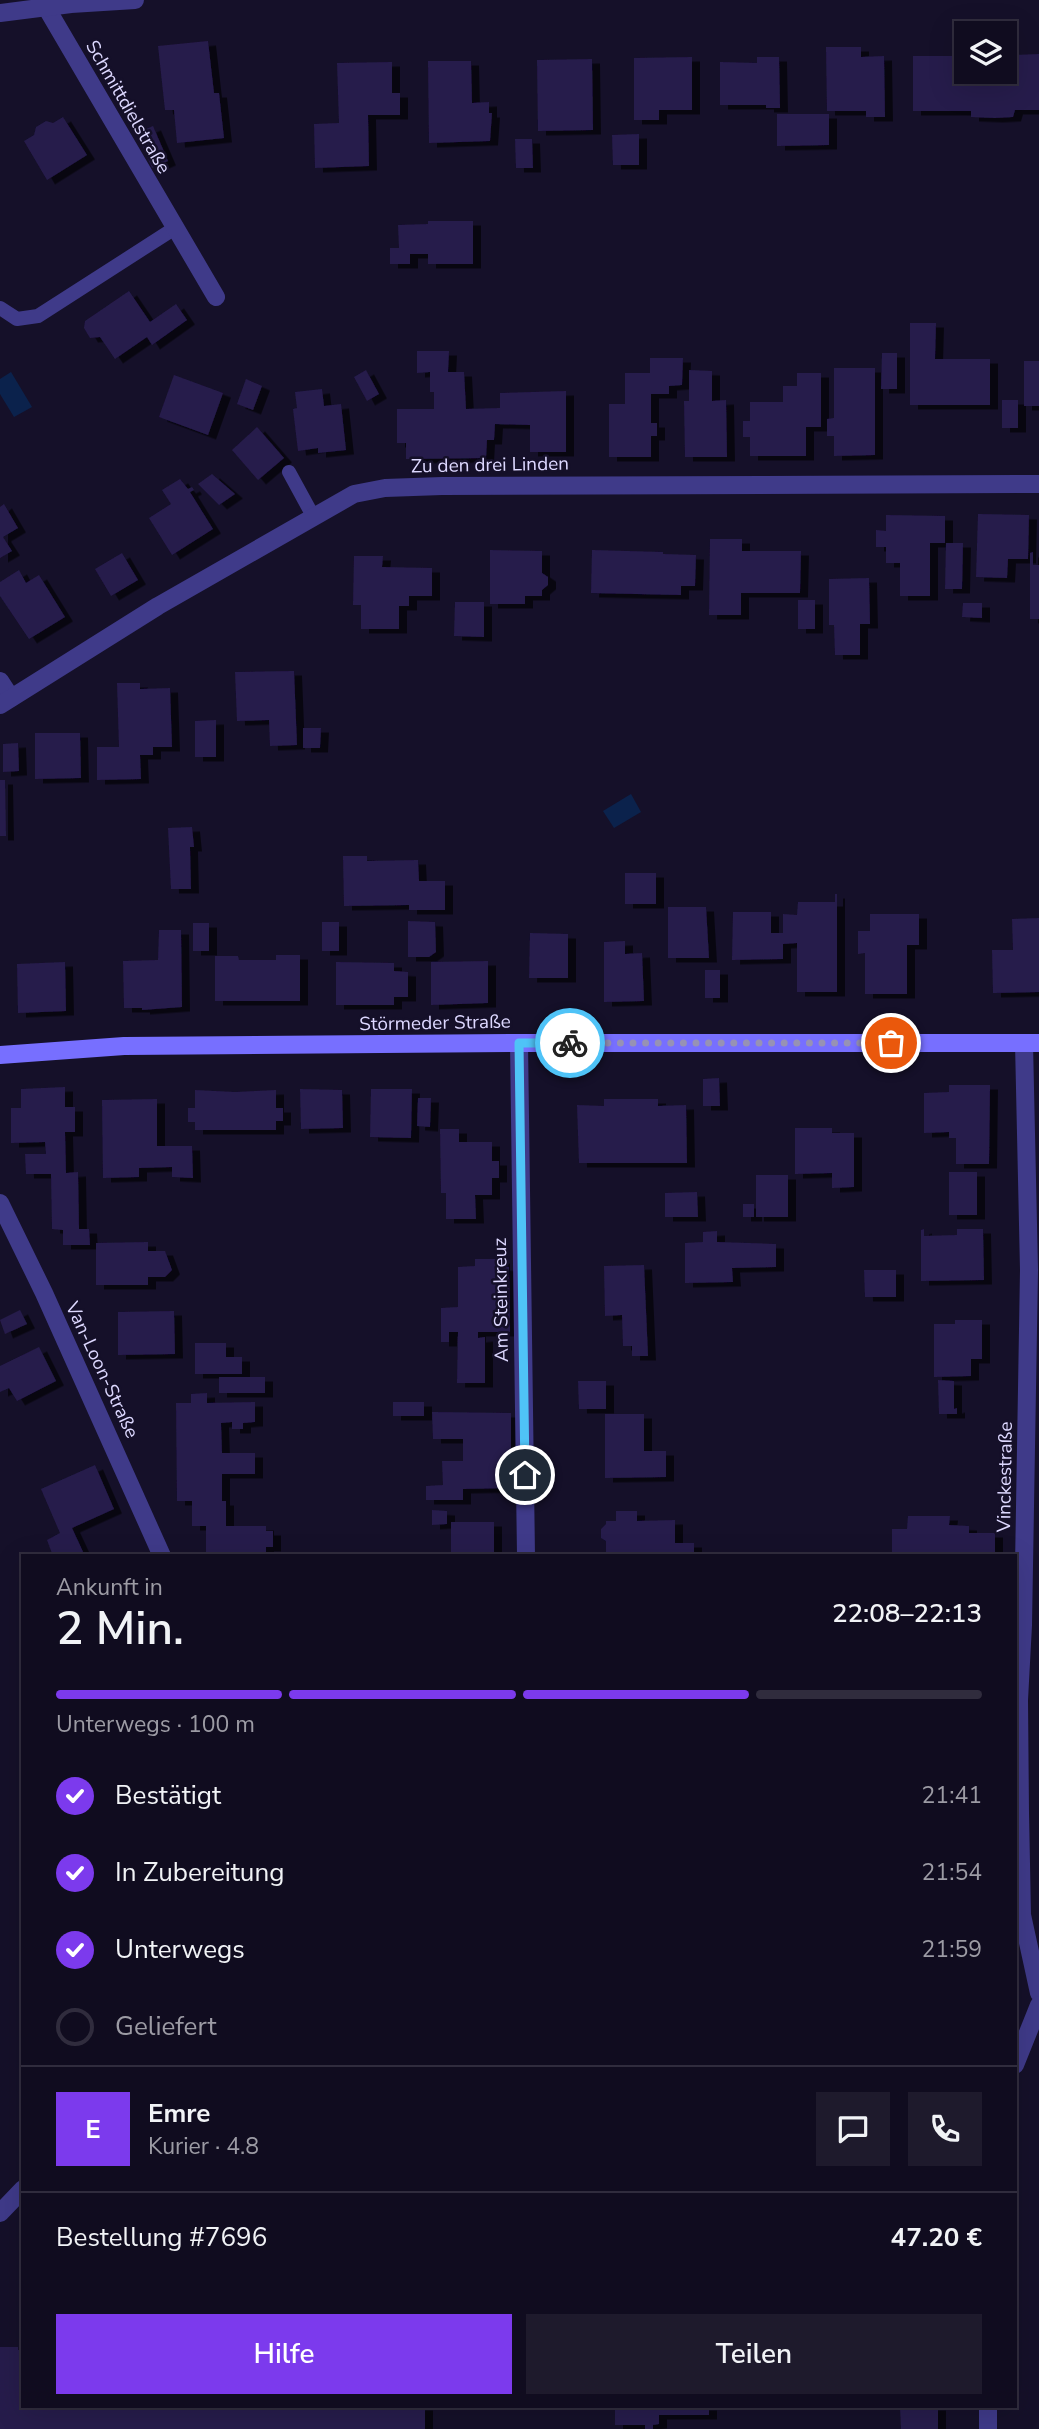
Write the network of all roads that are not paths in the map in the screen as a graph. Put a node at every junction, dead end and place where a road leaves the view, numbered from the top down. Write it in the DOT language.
graph roads {
  1 [pos="135,0"];
  2 [pos="71,2"];
  3 [pos="46,7"];
  4 [pos="0,13"];
  5 [pos="175,228"];
  6 [pos="216,297"];
  7 [pos="0,308"];
  8 [pos="289,472"];
  9 [pos="1039,484"];
  10 [pos="313,516"];
  11 [pos="0,681"];
  12 [pos="6,701"];
  13 [pos="519,1043"];
  14 [pos="1032,1043"];
  15 [pos="0,1055"];
  16 [pos="0,1203"];
  17 [pos="1034,1270"];
  18 [pos="161,1554"];
  19 [pos="526,1554"];
  20 [pos="1031,1625"];
  21 [pos="1039,1993"];
  22 [pos="1039,2005"];
  23 [pos="1017,2060"];
  24 [pos="21,2191"];
  25 [pos="0,2213"];
  26 [pos="988,2408"];
  27 [pos="988,2429"];
  1 -- 2 [label="street"];
  2 -- 3 [label="street"];
  3 -- 4 [label="street"];
  3 -- 5 [label="street, Schmittdielstraße"];
  5 -- 6 [label="street, Schmittdielstraße"];
  5 -- 7 [label="lane"];
  8 -- 10 [label="lane"];
  9 -- 10 [label="street, Zu den drei Linden"];
  10 -- 12 [label="street, Zu den drei Linden"];
  11 -- 12 [label="street"];
  13 -- 14 [label="main road, Störmeder Straße"];
  13 -- 15 [label="main road, Störmeder Straße"];
  13 -- 19 [label="street, Am Steinkreuz"];
  14 -- 17 [label="street, Vinckestraße"];
  16 -- 18 [label="street, Van-Loon-Straße"];
  17 -- 20 [label="street, Vinckestraße"];
  20 -- 21 [label="street, Vinckestraße"];
  22 -- 23 [label="street"];
  24 -- 25 [label="street"];
  26 -- 27 [label="street"];
}
